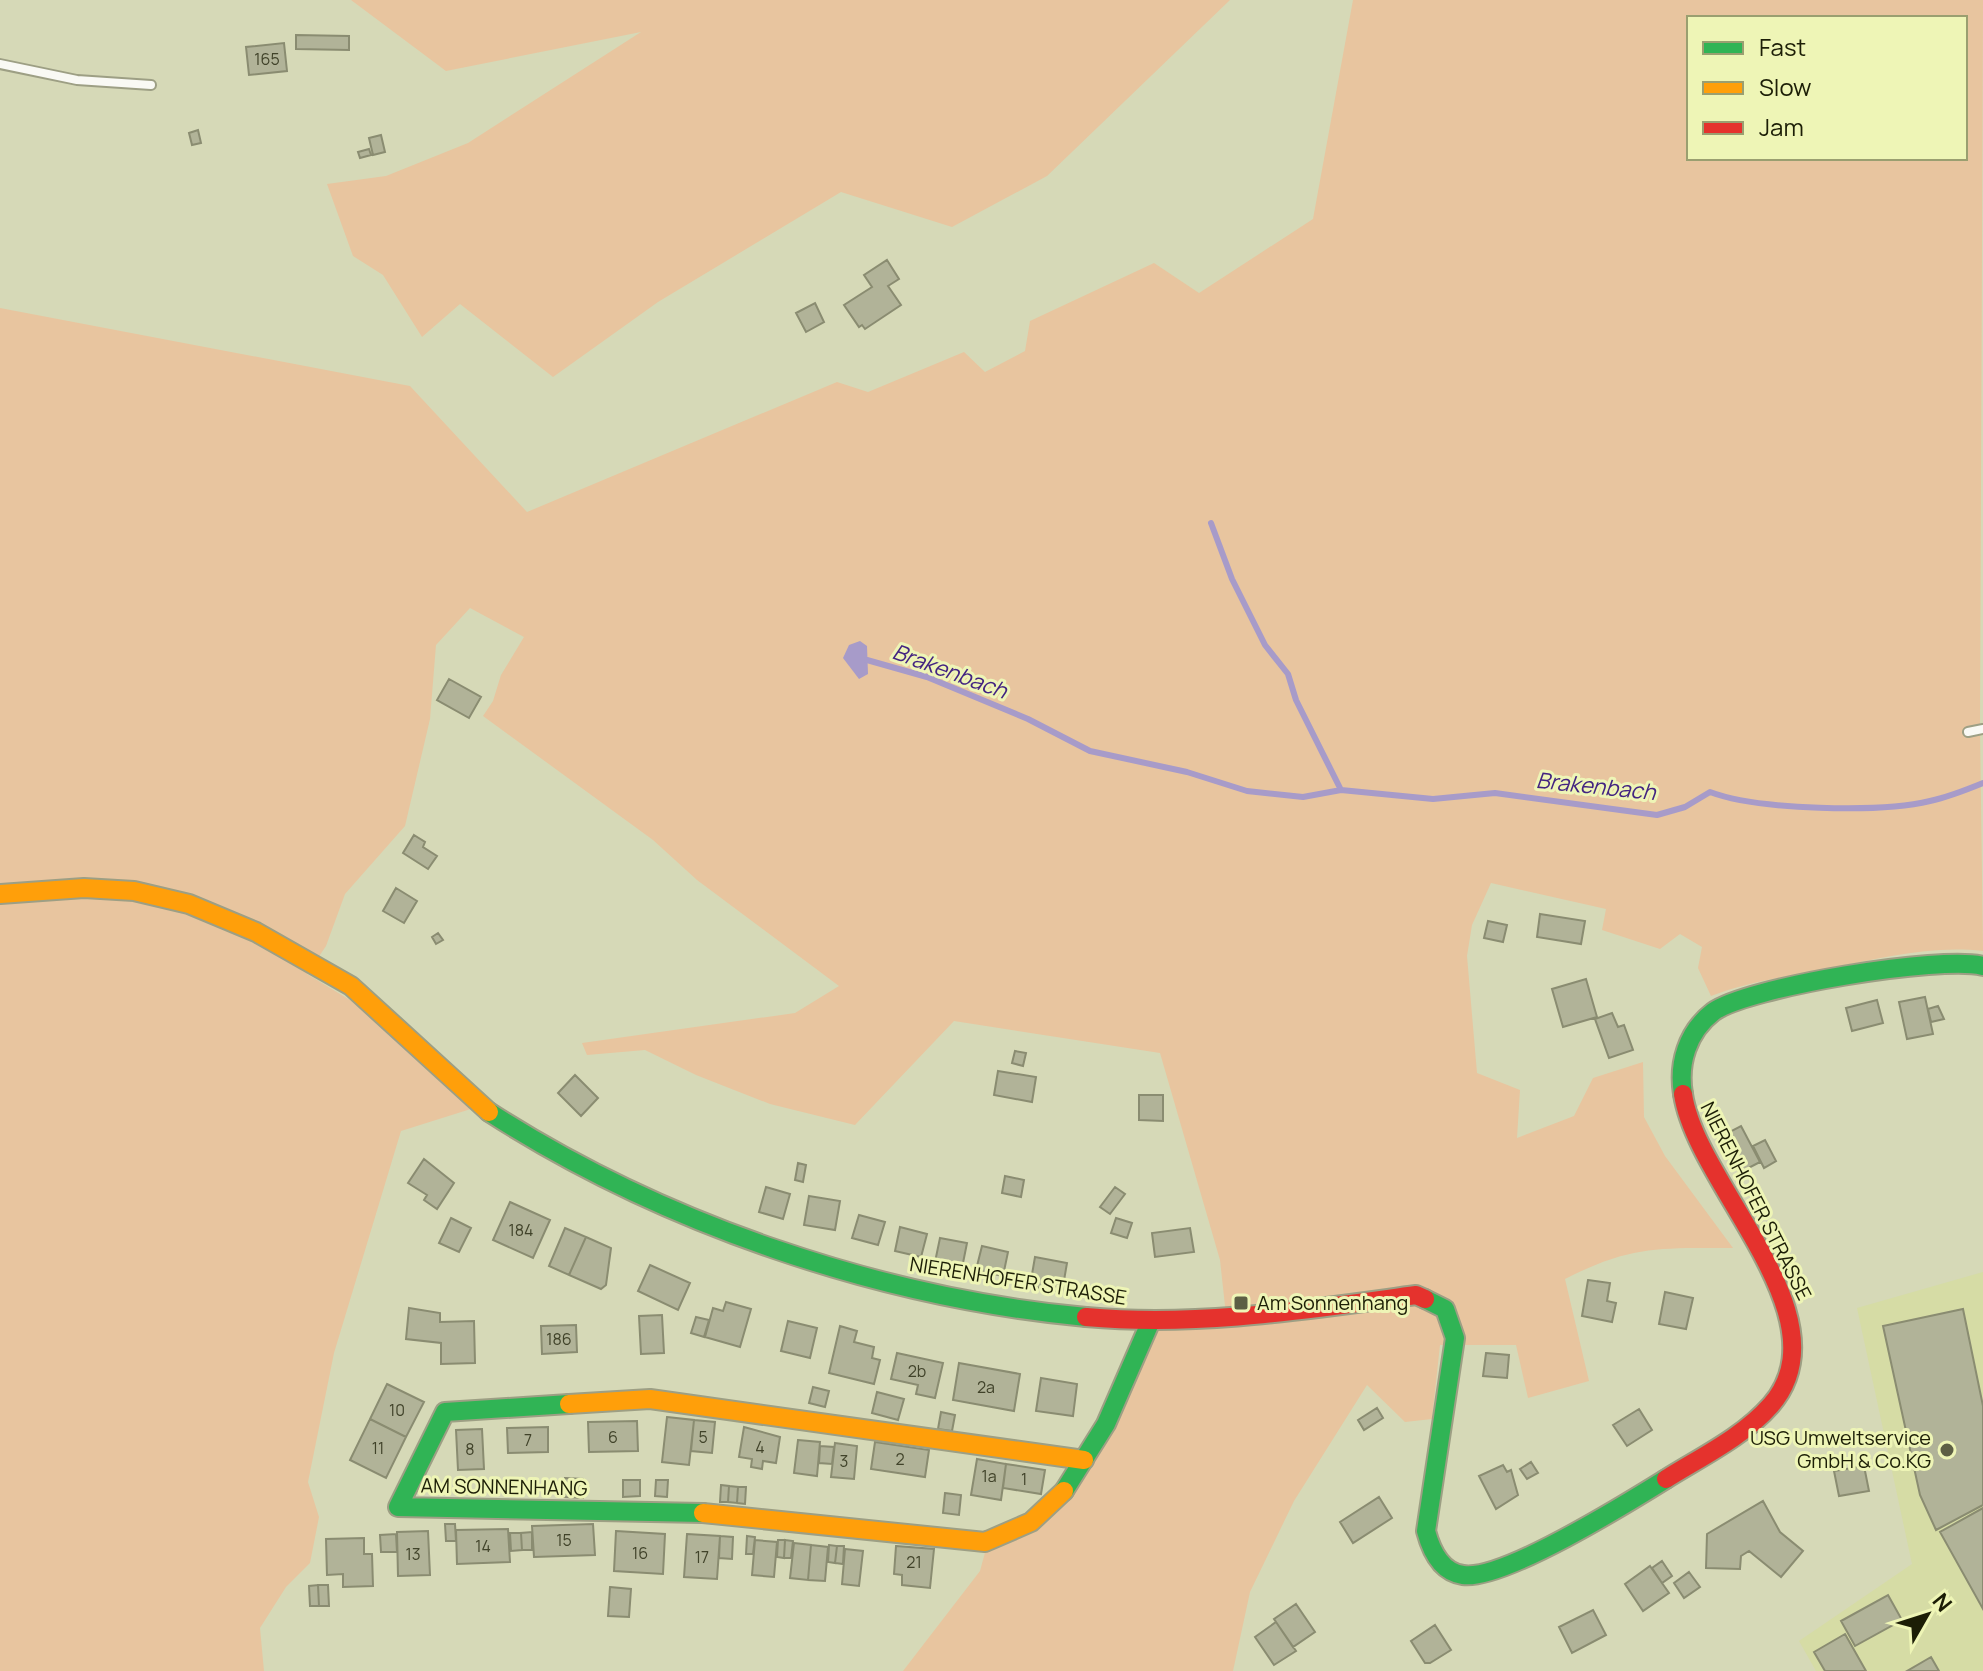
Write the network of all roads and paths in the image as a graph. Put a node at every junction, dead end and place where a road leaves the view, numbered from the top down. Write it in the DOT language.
graph roads {
  1 [pos="0,64"];
  2 [pos="151,85"];
  3 [pos="1983,729"];
  4 [pos="1968,732"];
  5 [pos="0,894"];
  6 [pos="1983,966"];
  7 [pos="1150,1323"];
  8 [pos="1084,1460"];
  1 -- 2 [label="lane"];
  3 -- 4 [label="lane"];
  5 -- 7 [label="street, NIERENHOFER STRASSE"];
  6 -- 7 [label="street, NIERENHOFER STRASSE"];
  7 -- 8 [label="street, AM SONNENHANG"];
  8 -- 8 [label="street, AM SONNENHANG"];
}
